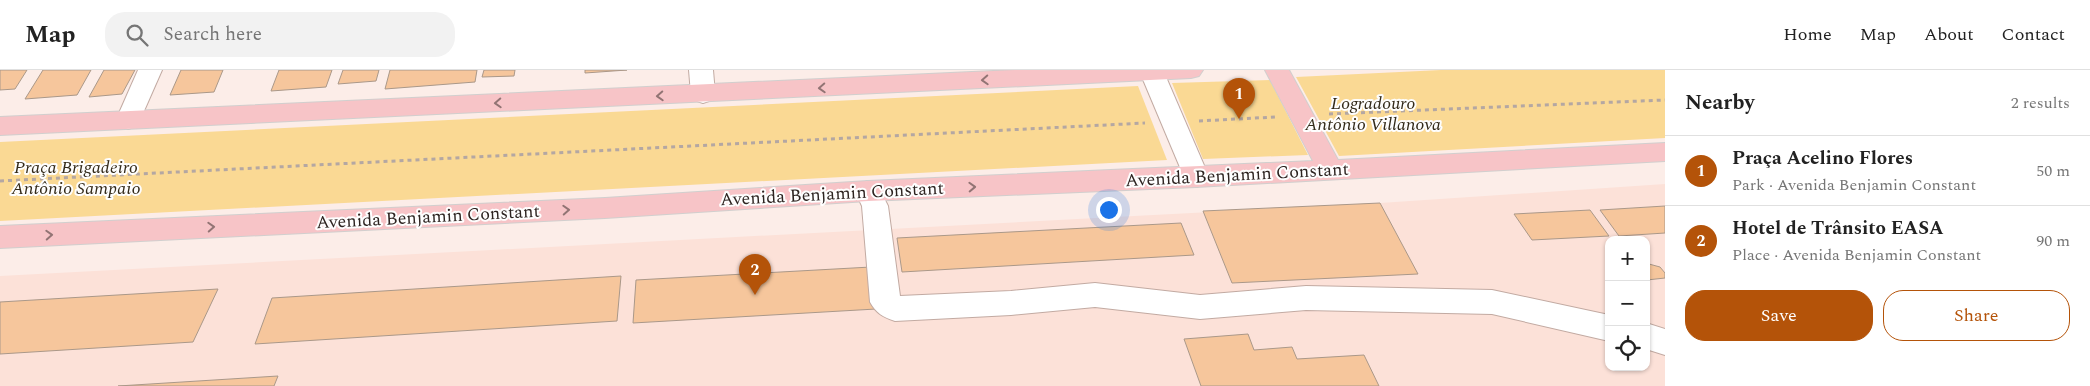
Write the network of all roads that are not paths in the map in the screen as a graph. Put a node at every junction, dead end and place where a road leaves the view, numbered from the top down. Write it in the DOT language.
graph roads {
  1 [pos="150,70"];
  2 [pos="1191,70"];
  3 [pos="1277,70"];
  4 [pos="1151,71"];
  5 [pos="702,82"];
  6 [pos="128,120"];
  7 [pos="0,126"];
  8 [pos="1665,152"];
  9 [pos="1331,170"];
  10 [pos="1196,177"];
  11 [pos="868,191"];
  12 [pos="0,238"];
  13 [pos="1605,327"];
  14 [pos="1650,337"];
  15 [pos="1665,342"];
  1 -- 6 [label="street"];
  2 -- 4 [label="main road"];
  3 -- 9 [label="main road"];
  4 -- 5 [label="main road, one-way"];
  4 -- 10 [label="street"];
  5 -- 6 [label="main road, one-way"];
  6 -- 7 [label="main road"];
  8 -- 9 [label="main road, Avenida Benjamin Constant"];
  9 -- 10 [label="main road, Avenida Benjamin Constant"];
  11 -- 10 [label="main road, Avenida Benjamin Constant, one-way"];
  12 -- 11 [label="main road, Avenida Benjamin Constant, one-way"];
  11 -- 13 [label="street"];
  14 -- 15 [label="street"];
}
